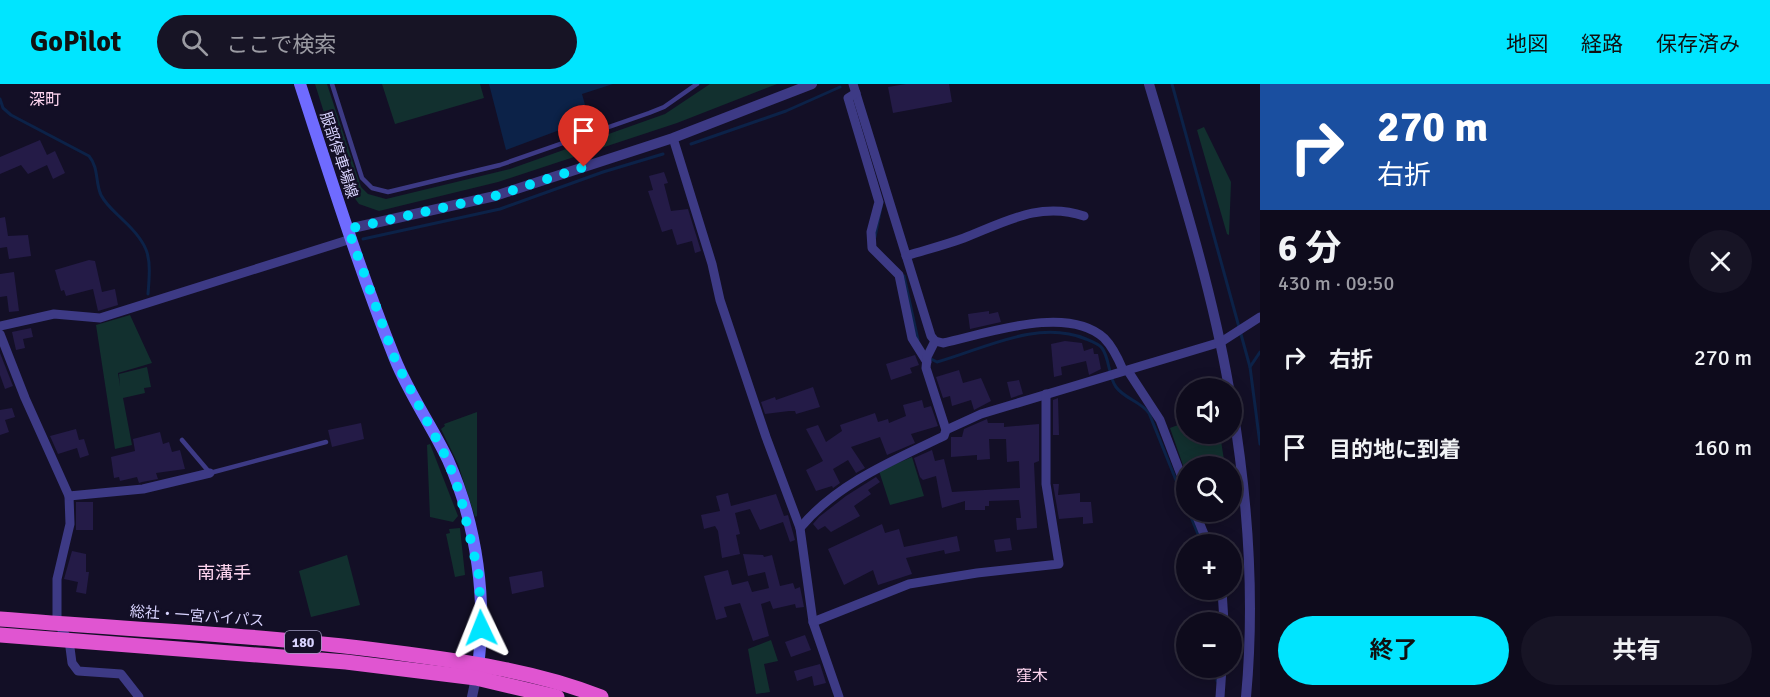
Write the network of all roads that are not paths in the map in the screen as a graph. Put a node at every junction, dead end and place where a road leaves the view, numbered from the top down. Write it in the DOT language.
graph roads {
  1 [pos="300,84"];
  2 [pos="332,84"];
  3 [pos="698,84"];
  4 [pos="812,84"];
  5 [pos="1149,84"];
  6 [pos="854,89"];
  7 [pos="674,138"];
  8 [pos="882,201"];
  9 [pos="1084,216"];
  10 [pos="349,234"];
  11 [pos="906,256"];
  12 [pos="1260,317"];
  13 [pos="0,326"];
  14 [pos="0,334"];
  15 [pos="935,341"];
  16 [pos="1221,342"];
  17 [pos="928,358"];
  18 [pos="1118,372"];
  19 [pos="1227,378"];
  20 [pos="1046,394"];
  21 [pos="946,430"];
  22 [pos="182,440"];
  23 [pos="326,442"];
  24 [pos="1238,444"];
  25 [pos="1176,462"];
  26 [pos="210,473"];
  27 [pos="69,496"];
  28 [pos="800,528"];
  29 [pos="0,619"];
  30 [pos="813,622"];
  31 [pos="57,623"];
  32 [pos="0,635"];
  33 [pos="69,640"];
  34 [pos="477,671"];
  35 [pos="1221,678"];
  36 [pos="139,697"];
  37 [pos="472,697"];
  38 [pos="557,697"];
  39 [pos="601,697"];
  40 [pos="839,697"];
  41 [pos="1220,697"];
  42 [pos="1246,697"];
  1 -- 10 [label="main road, 服部停車場線"];
  2 -- 3 [label="lane"];
  4 -- 7 [label="street"];
  5 -- 16 [label="street"];
  6 -- 8 [label="street"];
  7 -- 10 [label="street"];
  7 -- 28 [label="street"];
  8 -- 11 [label="street"];
  8 -- 17 [label="street"];
  9 -- 11 [label="street"];
  10 -- 13 [label="street"];
  10 -- 34 [label="main road, 服部停車場線"];
  11 -- 15 [label="street"];
  12 -- 16 [label="street"];
  14 -- 27 [label="street"];
  15 -- 17 [label="street"];
  15 -- 18 [label="street"];
  16 -- 18 [label="street"];
  16 -- 19 [label="street"];
  17 -- 21 [label="street"];
  18 -- 20 [label="street"];
  18 -- 25 [label="street"];
  20 -- 21 [label="street"];
  20 -- 30 [label="street"];
  21 -- 28 [label="street"];
  22 -- 26 [label="lane"];
  23 -- 26 [label="lane"];
  24 -- 42 [label="street"];
  26 -- 27 [label="street"];
  27 -- 31 [label="street"];
  28 -- 30 [label="street"];
  29 -- 31 [label="highway, 総社・一宮バイパス / 180"];
  30 -- 40 [label="street"];
  31 -- 33 [label="street"];
  31 -- 34 [label="highway, 総社・一宮バイパス / 180"];
  32 -- 33 [label="highway, 総社・一宮バイパス / 180"];
  33 -- 34 [label="highway, 総社・一宮バイパス / 180"];
  33 -- 36 [label="street"];
  34 -- 37 [label="street"];
  34 -- 38 [label="highway, 総社・一宮バイパス / 180"];
  34 -- 39 [label="highway, 総社・一宮バイパス / 180"];
  35 -- 41 [label="street"];
}
